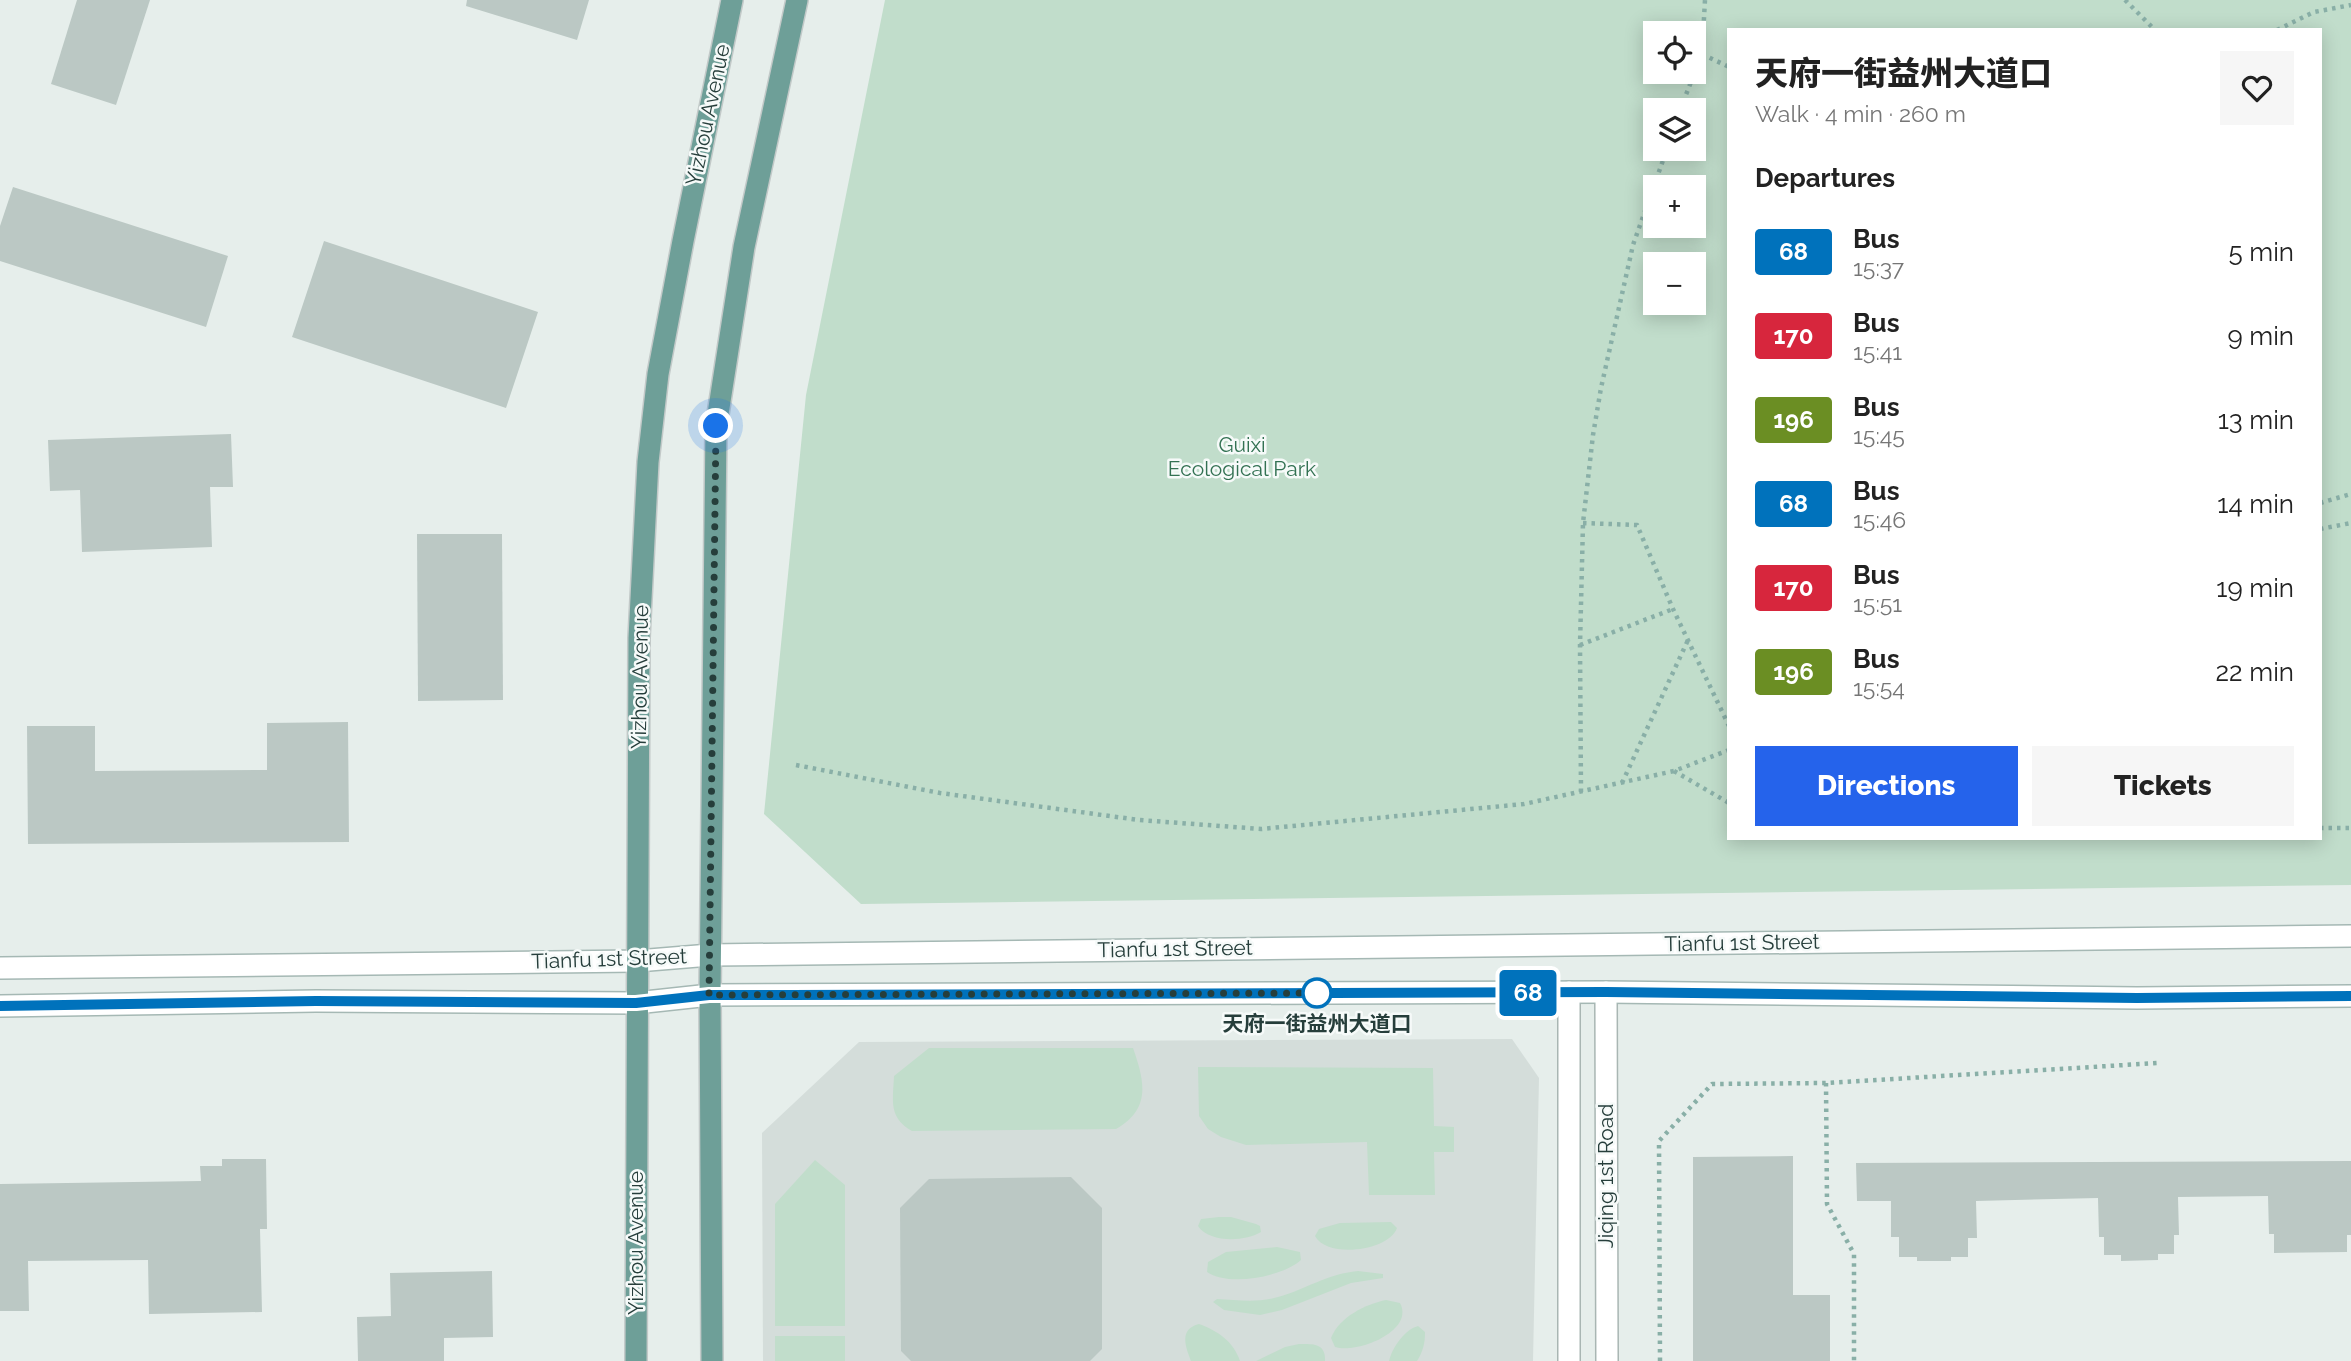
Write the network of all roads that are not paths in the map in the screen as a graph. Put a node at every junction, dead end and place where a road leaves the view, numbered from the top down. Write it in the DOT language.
graph roads {
  1 [pos="732,0"];
  2 [pos="797,0"];
  3 [pos="2351,936"];
  4 [pos="710,955"];
  5 [pos="637,961"];
  6 [pos="0,968"];
  7 [pos="1569,992"];
  8 [pos="1606,992"];
  9 [pos="709,995"];
  10 [pos="2351,996"];
  11 [pos="636,1003"];
  12 [pos="0,1006"];
  13 [pos="636,1361"];
  14 [pos="712,1361"];
  15 [pos="1569,1361"];
  16 [pos="1607,1361"];
  1 -- 5 [label="main road, Yizhou Avenue"];
  2 -- 4 [label="main road"];
  3 -- 4 [label="main road, Tianfu 1st Street"];
  4 -- 5 [label="main road, Tianfu 1st Street"];
  4 -- 9 [label="main road"];
  5 -- 6 [label="main road, Tianfu 1st Street"];
  5 -- 11 [label="main road, Yizhou Avenue"];
  7 -- 8 [label="main road, Tianfu 1st Street"];
  7 -- 9 [label="main road, Tianfu 1st Street"];
  7 -- 15 [label="main road, Jiqing 1st Road"];
  8 -- 10 [label="main road, Tianfu 1st Street"];
  8 -- 16 [label="main road, Jiqing 1st Road"];
  9 -- 11 [label="main road, Tianfu 1st Street"];
  9 -- 14 [label="main road"];
  11 -- 12 [label="main road, Tianfu 1st Street"];
  11 -- 13 [label="main road, Yizhou Avenue"];
}
